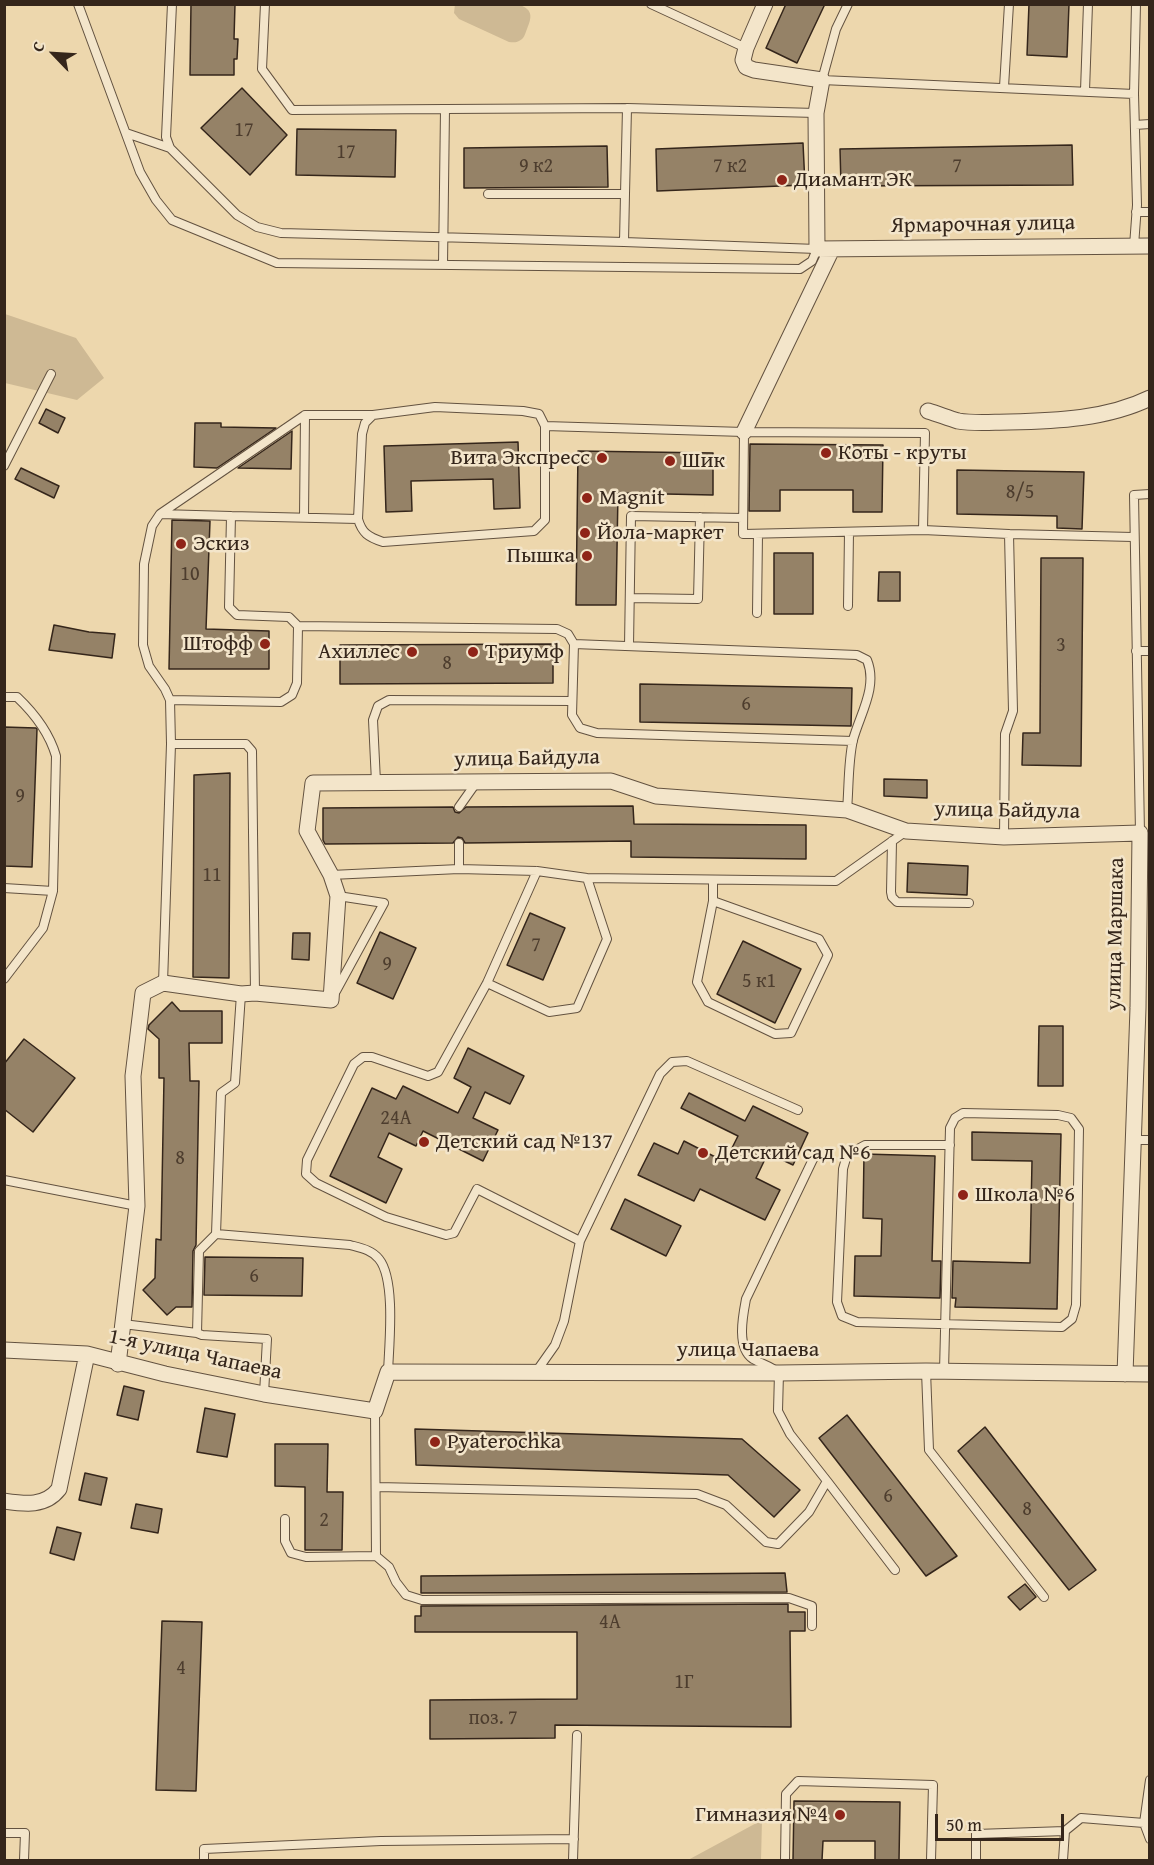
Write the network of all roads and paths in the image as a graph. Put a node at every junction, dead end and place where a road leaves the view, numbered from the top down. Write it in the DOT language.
graph roads {
  1 [pos="78,4"];
  2 [pos="172,4"];
  3 [pos="265,4"];
  4 [pos="651,4"];
  5 [pos="765,4"];
  6 [pos="848,4"];
  7 [pos="1009,4"];
  8 [pos="1088,4"];
  9 [pos="1136,4"];
  10 [pos="746,48"];
  11 [pos="822,80"];
  12 [pos="1004,87"];
  13 [pos="1085,91"];
  14 [pos="1134,94"];
  15 [pos="627,108"];
  16 [pos="445,109"];
  17 [pos="816,113"];
  18 [pos="1149,124"];
  19 [pos="1135,125"];
  20 [pos="126,133"];
  21 [pos="170,148"];
  22 [pos="488,194"];
  23 [pos="625,194"];
  24 [pos="1136,212"];
  25 [pos="1149,212"];
  26 [pos="443,238"];
  27 [pos="624,242"];
  28 [pos="1142,246"];
  29 [pos="824,249"];
  30 [pos="1149,260"];
  31 [pos="442,265"];
  32 [pos="51,374"];
  33 [pos="1149,398"];
  34 [pos="928,411"];
  35 [pos="305,415"];
  36 [pos="373,415"];
  37 [pos="545,426"];
  38 [pos="744,432"];
  39 [pos="4,466"];
  40 [pos="1149,494"];
  41 [pos="160,514"];
  42 [pos="231,516"];
  43 [pos="304,518"];
  44 [pos="700,518"];
  45 [pos="743,518"];
  46 [pos="358,519"];
  47 [pos="923,530"];
  48 [pos="849,532"];
  49 [pos="758,534"];
  50 [pos="1009,534"];
  51 [pos="1133,537"];
  52 [pos="630,598"];
  53 [pos="848,606"];
  54 [pos="757,613"];
  55 [pos="298,626"];
  56 [pos="574,644"];
  57 [pos="629,646"];
  58 [pos="1136,651"];
  59 [pos="1149,651"];
  60 [pos="4,697"];
  61 [pos="170,700"];
  62 [pos="572,700"];
  63 [pos="853,741"];
  64 [pos="171,744"];
  65 [pos="376,782"];
  66 [pos="476,783"];
  67 [pos="459,807"];
  68 [pos="847,810"];
  69 [pos="906,831"];
  70 [pos="1140,833"];
  71 [pos="1004,837"];
  72 [pos="892,841"];
  73 [pos="459,843"];
  74 [pos="459,869"];
  75 [pos="537,871"];
  76 [pos="331,875"];
  77 [pos="587,878"];
  78 [pos="713,880"];
  79 [pos="4,888"];
  80 [pos="53,891"];
  81 [pos="338,896"];
  82 [pos="713,901"];
  83 [pos="969,903"];
  84 [pos="4,979"];
  85 [pos="163,983"];
  86 [pos="487,983"];
  87 [pos="248,993"];
  88 [pos="331,1000"];
  89 [pos="1143,1008"];
  90 [pos="798,1110"];
  91 [pos="1133,1140"];
  92 [pos="1149,1140"];
  93 [pos="950,1146"];
  94 [pos="815,1155"];
  95 [pos="4,1180"];
  96 [pos="137,1206"];
  97 [pos="216,1234"];
  98 [pos="580,1241"];
  99 [pos="123,1324"];
  100 [pos="944,1324"];
  101 [pos="197,1333"];
  102 [pos="4,1350"];
  103 [pos="87,1354"];
  104 [pos="118,1364"];
  105 [pos="926,1371"];
  106 [pos="944,1371"];
  107 [pos="388,1372"];
  108 [pos="535,1373"];
  109 [pos="779,1373"];
  110 [pos="1125,1374"];
  111 [pos="1149,1374"];
  112 [pos="264,1394"];
  113 [pos="375,1411"];
  114 [pos="827,1481"];
  115 [pos="376,1487"];
  116 [pos="4,1501"];
  117 [pos="285,1519"];
  118 [pos="376,1556"];
  119 [pos="895,1569"];
  120 [pos="1044,1597"];
  121 [pos="812,1626"];
  122 [pos="577,1736"];
  123 [pos="1149,1780"];
  124 [pos="1144,1822"];
  125 [pos="1065,1831"];
  126 [pos="4,1833"];
  127 [pos="574,1839"];
  128 [pos="1149,1839"];
  129 [pos="24,1860"];
  130 [pos="204,1860"];
  131 [pos="573,1860"];
  132 [pos="785,1860"];
  133 [pos="931,1860"];
  134 [pos="976,1860"];
  135 [pos="1063,1860"];
  1 -- 20 [label="lane"];
  2 -- 21 [label="lane"];
  3 -- 16 [label="lane"];
  4 -- 10 [label="lane"];
  5 -- 10 [label="street"];
  6 -- 11 [label="lane"];
  7 -- 12 [label="lane"];
  8 -- 13 [label="lane"];
  9 -- 14 [label="lane"];
  10 -- 11 [label="street"];
  11 -- 12 [label="lane"];
  11 -- 17 [label="street"];
  12 -- 13 [label="lane"];
  13 -- 14 [label="lane"];
  14 -- 19 [label="lane"];
  15 -- 16 [label="lane"];
  15 -- 17 [label="lane"];
  15 -- 23 [label="lane"];
  16 -- 26 [label="lane"];
  17 -- 29 [label="street"];
  18 -- 19 [label="lane"];
  19 -- 24 [label="lane"];
  20 -- 21 [label="lane"];
  20 -- 31 [label="lane"];
  21 -- 26 [label="lane"];
  22 -- 23 [label="lane"];
  23 -- 27 [label="lane"];
  24 -- 25 [label="lane"];
  24 -- 28 [label="lane"];
  26 -- 27 [label="lane"];
  26 -- 31 [label="lane"];
  27 -- 29 [label="lane"];
  28 -- 29 [label="street, Ярмарочная улица"];
  28 -- 30 [label="street"];
  29 -- 31 [label="lane"];
  29 -- 38 [label="street"];
  32 -- 39 [label="lane"];
  33 -- 34 [label="street"];
  35 -- 36 [label="lane"];
  35 -- 41 [label="lane"];
  35 -- 43 [label="lane"];
  36 -- 37 [label="lane"];
  36 -- 46 [label="lane"];
  37 -- 38 [label="lane"];
  37 -- 46 [label="lane"];
  38 -- 45 [label="lane"];
  38 -- 47 [label="lane"];
  40 -- 51 [label="lane, улица Маршака"];
  41 -- 42 [label="lane"];
  41 -- 61 [label="lane"];
  42 -- 43 [label="lane"];
  42 -- 55 [label="lane"];
  43 -- 46 [label="lane"];
  44 -- 45 [label="lane"];
  44 -- 52 [label="lane"];
  44 -- 52 [label="lane"];
  45 -- 49 [label="lane"];
  47 -- 48 [label="lane"];
  47 -- 50 [label="lane"];
  48 -- 49 [label="lane"];
  48 -- 53 [label="lane"];
  49 -- 54 [label="lane"];
  50 -- 51 [label="lane"];
  50 -- 71 [label="lane"];
  51 -- 58 [label="lane, улица Маршака"];
  52 -- 57 [label="lane"];
  55 -- 56 [label="lane"];
  55 -- 61 [label="lane"];
  56 -- 57 [label="lane"];
  56 -- 62 [label="lane"];
  57 -- 63 [label="lane"];
  58 -- 59 [label="lane"];
  58 -- 70 [label="lane, улица Маршака"];
  60 -- 80 [label="lane"];
  61 -- 64 [label="lane"];
  62 -- 63 [label="lane"];
  62 -- 65 [label="lane"];
  63 -- 68 [label="lane"];
  64 -- 85 [label="lane"];
  64 -- 87 [label="lane"];
  65 -- 66 [label="street, улица Байдула"];
  65 -- 76 [label="street, улица Байдула"];
  66 -- 67 [label="lane"];
  66 -- 68 [label="street, улица Байдула"];
  68 -- 69 [label="street, улица Байдула"];
  69 -- 71 [label="street, улица Байдула"];
  69 -- 72 [label="lane"];
  70 -- 71 [label="street, улица Байдула"];
  70 -- 89 [label="street, улица Маршака"];
  72 -- 78 [label="lane"];
  72 -- 83 [label="lane"];
  73 -- 74 [label="lane"];
  74 -- 75 [label="lane"];
  74 -- 76 [label="lane"];
  75 -- 77 [label="lane"];
  75 -- 86 [label="lane"];
  76 -- 81 [label="street, улица Байдула"];
  77 -- 78 [label="lane"];
  77 -- 86 [label="lane"];
  78 -- 82 [label="lane"];
  79 -- 80 [label="lane"];
  80 -- 84 [label="lane"];
  81 -- 88 [label="street, улица Байдула"];
  81 -- 88 [label="lane"];
  82 -- 82 [label="lane"];
  85 -- 87 [label="street"];
  85 -- 96 [label="street"];
  86 -- 98 [label="lane"];
  87 -- 88 [label="street"];
  87 -- 97 [label="lane"];
  89 -- 91 [label="street, улица Маршака"];
  90 -- 98 [label="lane"];
  91 -- 92 [label="lane"];
  91 -- 110 [label="street, улица Маршака"];
  93 -- 100 [label="lane"];
  93 -- 100 [label="lane"];
  93 -- 100 [label="lane"];
  94 -- 109 [label="lane"];
  95 -- 96 [label="lane"];
  96 -- 99 [label="street"];
  97 -- 101 [label="lane"];
  97 -- 107 [label="lane"];
  98 -- 108 [label="lane"];
  99 -- 101 [label="lane"];
  99 -- 104 [label="street"];
  100 -- 106 [label="lane"];
  101 -- 112 [label="lane"];
  102 -- 103 [label="street, 1-я улица Чапаева"];
  103 -- 104 [label="street, 1-я улица Чапаева"];
  103 -- 116 [label="street"];
  104 -- 112 [label="street, 1-я улица Чапаева"];
  105 -- 106 [label="street, улица Чапаева"];
  105 -- 109 [label="street, улица Чапаева"];
  105 -- 120 [label="lane"];
  106 -- 110 [label="street, улица Чапаева"];
  107 -- 108 [label="street, улица Чапаева"];
  107 -- 113 [label="street"];
  108 -- 109 [label="street, улица Чапаева"];
  109 -- 114 [label="lane"];
  110 -- 111 [label="street, улица Чапаева"];
  112 -- 113 [label="street, 1-я улица Чапаева"];
  113 -- 115 [label="lane"];
  114 -- 115 [label="lane"];
  114 -- 119 [label="lane"];
  115 -- 118 [label="lane"];
  117 -- 118 [label="lane"];
  118 -- 121 [label="lane"];
  122 -- 127 [label="lane"];
  123 -- 124 [label="lane"];
  124 -- 125 [label="lane"];
  124 -- 128 [label="lane"];
  125 -- 134 [label="lane"];
  125 -- 135 [label="lane"];
  126 -- 129 [label="lane"];
  127 -- 130 [label="lane"];
  127 -- 131 [label="lane"];
  132 -- 133 [label="lane"];
}
